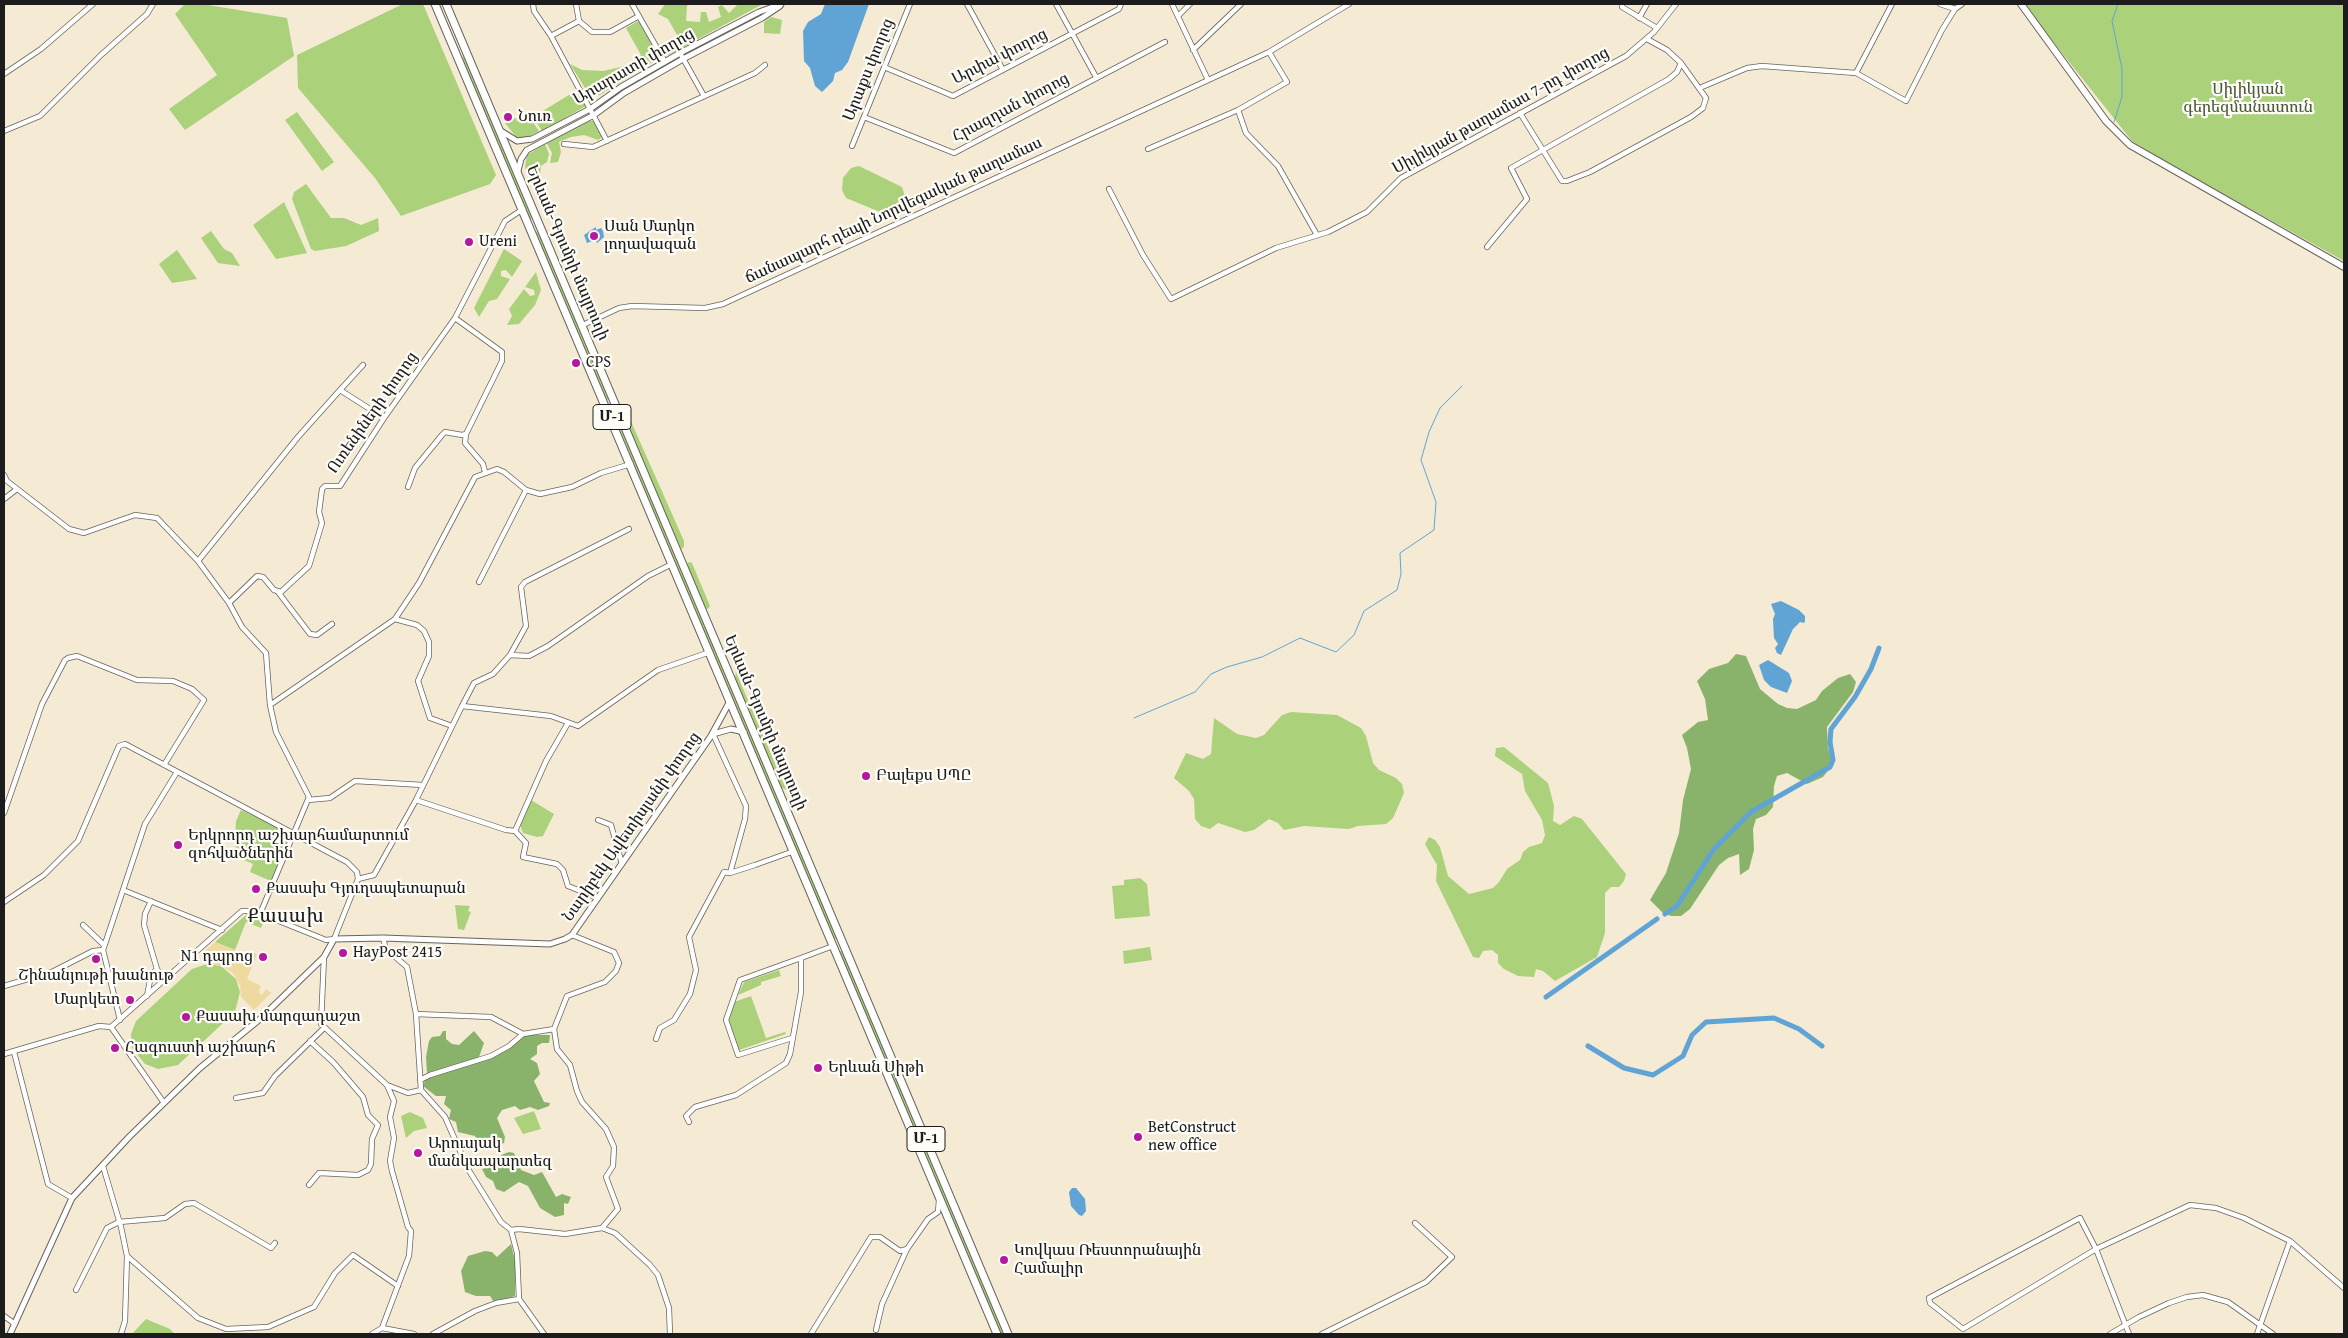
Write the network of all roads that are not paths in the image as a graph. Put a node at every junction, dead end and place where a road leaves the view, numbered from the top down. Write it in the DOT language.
graph roads {
  1 [pos="93,4"];
  2 [pos="153,4"];
  3 [pos="436,4"];
  4 [pos="446,4"];
  5 [pos="533,4"];
  6 [pos="576,4"];
  7 [pos="632,4"];
  8 [pos="910,4"];
  9 [pos="968,4"];
  10 [pos="1056,4"];
  11 [pos="1121,4"];
  12 [pos="1172,4"];
  13 [pos="1190,4"];
  14 [pos="1241,4"];
  15 [pos="1349,4"];
  16 [pos="1622,4"];
  17 [pos="1647,4"];
  18 [pos="1676,4"];
  19 [pos="1892,4"];
  20 [pos="1940,4"];
  21 [pos="1962,4"];
  22 [pos="2021,4"];
  23 [pos="779,5"];
  24 [pos="1955,9"];
  25 [pos="639,16"];
  26 [pos="1178,16"];
  27 [pos="1639,18"];
  28 [pos="579,21"];
  29 [pos="1656,28"];
  30 [pos="1073,33"];
  31 [pos="551,36"];
  32 [pos="1647,39"];
  33 [pos="1166,42"];
  34 [pos="465,46"];
  35 [pos="456,50"];
  36 [pos="1193,50"];
  37 [pos="1270,52"];
  38 [pos="680,54"];
  39 [pos="683,60"];
  40 [pos="665,62"];
  41 [pos="1681,63"];
  42 [pos="765,65"];
  43 [pos="884,67"];
  44 [pos="1003,70"];
  45 [pos="4,74"];
  46 [pos="1856,74"];
  47 [pos="1096,77"];
  48 [pos="1208,80"];
  49 [pos="1702,87"];
  50 [pos="704,96"];
  51 [pos="590,108"];
  52 [pos="1238,110"];
  53 [pos="1520,113"];
  54 [pos="594,115"];
  55 [pos="864,117"];
  56 [pos="4,131"];
  57 [pos="501,131"];
  58 [pos="607,141"];
  59 [pos="564,144"];
  60 [pos="852,146"];
  61 [pos="1148,149"];
  62 [pos="1544,150"];
  63 [pos="518,171"];
  64 [pos="1109,189"];
  65 [pos="523,209"];
  66 [pos="538,222"];
  67 [pos="530,225"];
  68 [pos="1317,236"];
  69 [pos="1487,247"];
  70 [pos="2344,267"];
  71 [pos="455,318"];
  72 [pos="583,325"];
  73 [pos="363,365"];
  74 [pos="340,390"];
  75 [pos="616,403"];
  76 [pos="607,406"];
  77 [pos="384,418"];
  78 [pos="466,434"];
  79 [pos="631,464"];
  80 [pos="486,472"];
  81 [pos="4,475"];
  82 [pos="408,487"];
  83 [pos="17,489"];
  84 [pos="526,490"];
  85 [pos="4,499"];
  86 [pos="629,529"];
  87 [pos="198,561"];
  88 [pos="673,564"];
  89 [pos="479,582"];
  90 [pos="278,592"];
  91 [pos="229,603"];
  92 [pos="395,619"];
  93 [pos="332,624"];
  94 [pos="710,652"];
  95 [pos="510,655"];
  96 [pos="730,700"];
  97 [pos="270,705"];
  98 [pos="462,706"];
  99 [pos="568,724"];
  100 [pos="452,726"];
  101 [pos="744,732"];
  102 [pos="713,734"];
  103 [pos="164,765"];
  104 [pos="177,772"];
  105 [pos="424,785"];
  106 [pos="308,800"];
  107 [pos="416,800"];
  108 [pos="4,813"];
  109 [pos="598,820"];
  110 [pos="515,831"];
  111 [pos="294,834"];
  112 [pos="794,850"];
  113 [pos="622,864"];
  114 [pos="730,873"];
  115 [pos="358,879"];
  116 [pos="123,890"];
  117 [pos="598,898"];
  118 [pos="151,901"];
  119 [pos="4,902"];
  120 [pos="260,914"];
  121 [pos="84,925"];
  122 [pos="222,930"];
  123 [pos="572,935"];
  124 [pos="383,938"];
  125 [pos="334,939"];
  126 [pos="843,944"];
  127 [pos="834,947"];
  128 [pos="104,948"];
  129 [pos="324,958"];
  130 [pos="801,958"];
  131 [pos="157,969"];
  132 [pos="164,981"];
  133 [pos="4,986"];
  134 [pos="146,997"];
  135 [pos="416,1014"];
  136 [pos="120,1020"];
  137 [pos="111,1027"];
  138 [pos="324,1028"];
  139 [pos="554,1029"];
  140 [pos="523,1034"];
  141 [pos="792,1038"];
  142 [pos="656,1039"];
  143 [pos="310,1041"];
  144 [pos="14,1052"];
  145 [pos="4,1054"];
  146 [pos="420,1080"];
  147 [pos="387,1085"];
  148 [pos="421,1090"];
  149 [pos="236,1098"];
  150 [pos="164,1103"];
  151 [pos="689,1122"];
  152 [pos="103,1166"];
  153 [pos="309,1185"];
  154 [pos="939,1196"];
  155 [pos="72,1198"];
  156 [pos="119,1222"];
  157 [pos="1415,1223"];
  158 [pos="602,1228"];
  159 [pos="511,1230"];
  160 [pos="2290,1241"];
  161 [pos="275,1243"];
  162 [pos="907,1248"];
  163 [pos="2096,1249"];
  164 [pos="127,1256"];
  165 [pos="398,1286"];
  166 [pos="2344,1288"];
  167 [pos="76,1290"];
  168 [pos="519,1299"];
  169 [pos="4,1316"];
  170 [pos="2260,1323"];
  171 [pos="15,1324"];
  172 [pos="2125,1325"];
  173 [pos="248,1328"];
  174 [pos="382,1328"];
  175 [pos="876,1330"];
  176 [pos="10,1334"];
  177 [pos="121,1334"];
  178 [pos="251,1334"];
  179 [pos="372,1334"];
  180 [pos="414,1334"];
  181 [pos="433,1334"];
  182 [pos="544,1334"];
  183 [pos="670,1334"];
  184 [pos="812,1334"];
  185 [pos="998,1334"];
  186 [pos="1008,1334"];
  187 [pos="1322,1334"];
  188 [pos="2110,1334"];
  189 [pos="2129,1334"];
  190 [pos="2257,1334"];
  191 [pos="2273,1334"];
  1 -- 45 [label="street"];
  2 -- 56 [label="street"];
  3 -- 35 [label="highway, Մ-1"];
  4 -- 34 [label="highway, Մ-1"];
  5 -- 31 [label="street"];
  6 -- 28 [label="street"];
  7 -- 25 [label="street"];
  8 -- 43 [label="street, Արաքս փողոց"];
  9 -- 44 [label="street"];
  10 -- 30 [label="street"];
  11 -- 30 [label="street, Արփա փողոց"];
  12 -- 26 [label="street"];
  13 -- 26 [label="street"];
  14 -- 36 [label="street"];
  15 -- 37 [label="street, ճանապարհ դեպի Նորվեգական թաղամաս"];
  16 -- 27 [label="street"];
  17 -- 27 [label="street"];
  18 -- 29 [label="street, Սիլիկյան թաղամաս 7-րդ փողոց"];
  19 -- 46 [label="street"];
  20 -- 24 [label="street"];
  21 -- 24 [label="street"];
  22 -- 70 [label="main road"];
  23 -- 38 [label="street, Արարատի փողոց"];
  23 -- 39 [label="street, Արարատի փողոց"];
  24 -- 46 [label="street"];
  25 -- 28 [label="street"];
  25 -- 40 [label="street"];
  26 -- 36 [label="street"];
  27 -- 29 [label="street"];
  28 -- 31 [label="street"];
  29 -- 32 [label="street, Սիլիկյան թաղամաս 7-րդ փողոց"];
  30 -- 44 [label="street, Արփա փողոց"];
  30 -- 47 [label="street"];
  31 -- 51 [label="street"];
  32 -- 41 [label="street"];
  32 -- 53 [label="street, Սիլիկյան թաղամաս 7-րդ փողոց"];
  33 -- 47 [label="street, Հրազդան փողոց"];
  34 -- 35 [label="highway"];
  34 -- 57 [label="highway, Երևան-Գյումրի մայրուղի / Մ-1"];
  35 -- 65 [label="highway, Երևան-Գյումրի մայրուղի / Մ-1"];
  36 -- 48 [label="street"];
  37 -- 48 [label="street, ճանապարհ դեպի Նորվեգական թաղամաս"];
  37 -- 52 [label="street"];
  38 -- 39 [label="street"];
  38 -- 40 [label="street, Արարատի փողոց"];
  39 -- 50 [label="street"];
  39 -- 54 [label="street, Արարատի փողոց"];
  40 -- 51 [label="street, Արարատի փողոց"];
  41 -- 62 [label="street"];
  41 -- 62 [label="street"];
  42 -- 50 [label="street"];
  43 -- 44 [label="street, Արփա փողոց"];
  43 -- 55 [label="street, Արաքս փողոց"];
  46 -- 49 [label="street"];
  47 -- 55 [label="street, Հրազդան փողոց"];
  48 -- 72 [label="street, ճանապարհ դեպի Նորվեգական թաղամաս"];
  50 -- 58 [label="street"];
  51 -- 54 [label="street"];
  51 -- 57 [label="street, Արարատի փողոց"];
  52 -- 61 [label="street"];
  52 -- 68 [label="street"];
  53 -- 62 [label="street"];
  53 -- 68 [label="street, Սիլիկյան թաղամաս 7-րդ փողոց"];
  54 -- 58 [label="street"];
  54 -- 63 [label="street, Արարատի փողոց"];
  55 -- 60 [label="street, Արաքս փողոց"];
  57 -- 63 [label="highway, Երևան-Գյումրի մայրուղի / Մ-1"];
  58 -- 59 [label="street"];
  62 -- 69 [label="street"];
  63 -- 66 [label="highway, Երևան-Գյումրի մայրուղի / Մ-1"];
  64 -- 68 [label="street, Սիլիկյան թաղամաս 7-րդ փողոց"];
  65 -- 67 [label="highway, Երևան-Գյումրի մայրուղի / Մ-1"];
  65 -- 71 [label="street, Ուռենիների փողոց"];
  66 -- 67 [label="highway"];
  66 -- 72 [label="highway, Երևան-Գյումրի մայրուղի / Մ-1"];
  67 -- 76 [label="highway, Երևան-Գյումրի մայրուղի / Մ-1"];
  71 -- 77 [label="street, Ուռենիների փողոց"];
  71 -- 78 [label="street"];
  72 -- 75 [label="highway, Երևան-Գյումրի մայրուղի / Մ-1"];
  73 -- 74 [label="street"];
  74 -- 77 [label="street"];
  74 -- 87 [label="street"];
  75 -- 76 [label="highway"];
  75 -- 126 [label="highway, Երևան-Գյումրի մայրուղի / Մ-1"];
  76 -- 79 [label="highway, Երևան-Գյումրի մայրուղի / Մ-1"];
  77 -- 90 [label="street, Ուռենիների փողոց"];
  78 -- 80 [label="street"];
  78 -- 82 [label="street"];
  79 -- 84 [label="street"];
  79 -- 88 [label="highway, Երևան-Գյումրի մայրուղի / Մ-1"];
  80 -- 84 [label="street"];
  80 -- 92 [label="street"];
  81 -- 83 [label="street"];
  83 -- 85 [label="street"];
  83 -- 87 [label="street"];
  84 -- 89 [label="street"];
  86 -- 95 [label="street"];
  87 -- 91 [label="street"];
  88 -- 94 [label="highway, Երևան-Գյումրի մայրուղի / Մ-1"];
  88 -- 95 [label="street"];
  90 -- 91 [label="street"];
  90 -- 93 [label="street"];
  91 -- 97 [label="street"];
  92 -- 97 [label="street"];
  92 -- 100 [label="street"];
  94 -- 96 [label="highway, Երևան-Գյումրի մայրուղի / Մ-1"];
  94 -- 99 [label="street"];
  95 -- 98 [label="street"];
  96 -- 101 [label="highway, Երևան-Գյումրի մայրուղի / Մ-1"];
  96 -- 102 [label="street, Նարիբեկ Ավետիսյանի փողոց"];
  97 -- 106 [label="street"];
  98 -- 99 [label="street"];
  98 -- 100 [label="street"];
  99 -- 110 [label="street"];
  100 -- 105 [label="street"];
  101 -- 102 [label="street"];
  101 -- 112 [label="highway, Երևան-Գյումրի մայրուղի / Մ-1"];
  102 -- 113 [label="street, Նարիբեկ Ավետիսյանի փողոց"];
  102 -- 114 [label="street"];
  103 -- 104 [label="street"];
  103 -- 108 [label="street"];
  103 -- 119 [label="street"];
  104 -- 111 [label="street"];
  104 -- 116 [label="street"];
  105 -- 106 [label="street"];
  105 -- 107 [label="street"];
  106 -- 111 [label="street"];
  107 -- 110 [label="street"];
  107 -- 115 [label="street"];
  109 -- 113 [label="street"];
  110 -- 117 [label="street"];
  111 -- 115 [label="street"];
  111 -- 120 [label="street"];
  112 -- 114 [label="street"];
  112 -- 127 [label="highway, Երևան-Գյումրի մայրուղի / Մ-1"];
  113 -- 117 [label="street, Նարիբեկ Ավետիսյանի փողոց"];
  114 -- 142 [label="street"];
  115 -- 125 [label="street"];
  116 -- 118 [label="street"];
  116 -- 128 [label="street"];
  117 -- 123 [label="street, Նարիբեկ Ավետիսյանի փողոց"];
  118 -- 122 [label="street"];
  118 -- 131 [label="street"];
  120 -- 122 [label="street"];
  120 -- 125 [label="street"];
  121 -- 128 [label="street"];
  122 -- 132 [label="street"];
  123 -- 124 [label="street, Նարիբեկ Ավետիսյանի փողոց"];
  123 -- 139 [label="street"];
  124 -- 125 [label="street, Նարիբեկ Ավետիսյանի փողոց"];
  124 -- 135 [label="street"];
  125 -- 129 [label="street"];
  126 -- 127 [label="highway"];
  126 -- 186 [label="highway, Երևան-Գյումրի մայրուղի / Մ-1"];
  127 -- 130 [label="street"];
  127 -- 154 [label="highway, Երևան-Գյումրի մայրուղի / Մ-1"];
  128 -- 133 [label="street"];
  128 -- 136 [label="street"];
  129 -- 138 [label="street"];
  129 -- 150 [label="street"];
  130 -- 141 [label="street"];
  130 -- 141 [label="street"];
  131 -- 132 [label="street"];
  131 -- 134 [label="street"];
  132 -- 134 [label="street"];
  134 -- 136 [label="street"];
  135 -- 140 [label="street"];
  135 -- 146 [label="street"];
  136 -- 137 [label="street"];
  137 -- 144 [label="street"];
  137 -- 150 [label="street"];
  138 -- 143 [label="street"];
  138 -- 147 [label="street"];
  139 -- 140 [label="street"];
  139 -- 158 [label="street"];
  140 -- 146 [label="street"];
  141 -- 151 [label="street"];
  143 -- 149 [label="street"];
  143 -- 153 [label="street"];
  144 -- 145 [label="street"];
  144 -- 155 [label="street"];
  146 -- 148 [label="street"];
  147 -- 148 [label="street"];
  147 -- 165 [label="street"];
  148 -- 159 [label="street"];
  150 -- 152 [label="street"];
  152 -- 155 [label="street"];
  152 -- 156 [label="street"];
  154 -- 162 [label="street"];
  154 -- 185 [label="highway, Երևան-Գյումրի մայրուղի / Մ-1"];
  155 -- 171 [label="street"];
  156 -- 161 [label="street"];
  156 -- 164 [label="street"];
  156 -- 167 [label="street"];
  157 -- 187 [label="street"];
  158 -- 159 [label="street"];
  158 -- 183 [label="street"];
  159 -- 168 [label="street"];
  160 -- 163 [label="street"];
  160 -- 166 [label="street"];
  160 -- 170 [label="street"];
  162 -- 175 [label="street"];
  162 -- 184 [label="street"];
  163 -- 163 [label="street"];
  163 -- 172 [label="street"];
  164 -- 173 [label="street"];
  164 -- 177 [label="street"];
  165 -- 173 [label="street"];
  165 -- 174 [label="street"];
  168 -- 181 [label="street"];
  168 -- 182 [label="street"];
  169 -- 171 [label="street"];
  170 -- 172 [label="street"];
  170 -- 190 [label="street"];
  170 -- 191 [label="street"];
  171 -- 176 [label="street"];
  172 -- 188 [label="street"];
  172 -- 189 [label="street"];
  173 -- 178 [label="street"];
  174 -- 179 [label="street"];
  174 -- 180 [label="street"];
}
